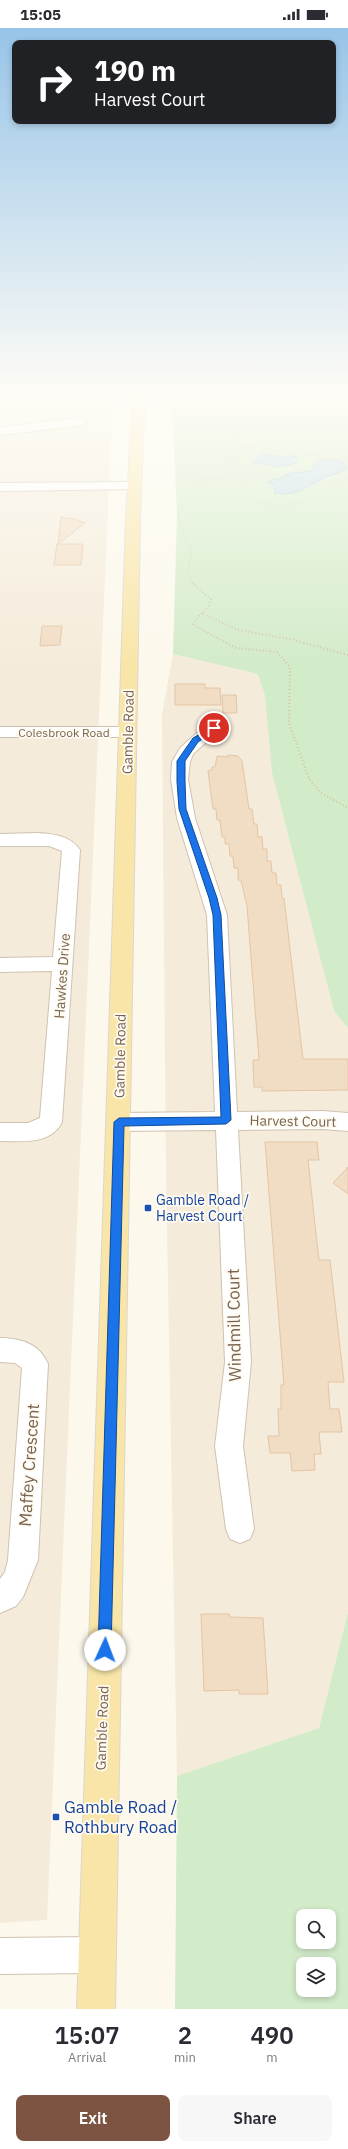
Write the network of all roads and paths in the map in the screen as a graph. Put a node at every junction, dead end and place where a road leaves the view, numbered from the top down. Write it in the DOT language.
graph roads {
  1 [pos="199,483"];
  2 [pos="246,483"];
  3 [pos="338,483"];
  4 [pos="134,486"];
  5 [pos="0,487"];
  6 [pos="203,614"];
  7 [pos="348,654"];
  8 [pos="214,728"];
  9 [pos="0,732"];
  10 [pos="128,732"];
  11 [pos="348,808"];
  12 [pos="0,840"];
  13 [pos="63,964"];
  14 [pos="0,965"];
  15 [pos="226,1120"];
  16 [pos="119,1122"];
  17 [pos="348,1122"];
  18 [pos="0,1132"];
  19 [pos="0,1350"];
  20 [pos="240,1529"];
  21 [pos="0,1598"];
  22 [pos="96,1955"];
  23 [pos="0,1956"];
  24 [pos="96,2009"];
  1 -- 6 [label="path"];
  2 -- 3 [label="path"];
  4 -- 5 [label="street"];
  4 -- 10 [label="main road, Gamble Road"];
  6 -- 7 [label="path"];
  6 -- 11 [label="path"];
  8 -- 15 [label="street, Windmill Court"];
  9 -- 10 [label="street, Colesbrook Road"];
  10 -- 16 [label="main road, Gamble Road"];
  12 -- 13 [label="street, Hawkes Drive"];
  13 -- 14 [label="street"];
  13 -- 18 [label="street, Hawkes Drive"];
  15 -- 16 [label="street, Harvest Court"];
  15 -- 17 [label="street, Harvest Court"];
  15 -- 20 [label="street, Windmill Court"];
  16 -- 22 [label="main road, Gamble Road"];
  19 -- 21 [label="street, Maffey Crescent"];
  22 -- 23 [label="street"];
  22 -- 24 [label="main road, Gamble Road"];
}
